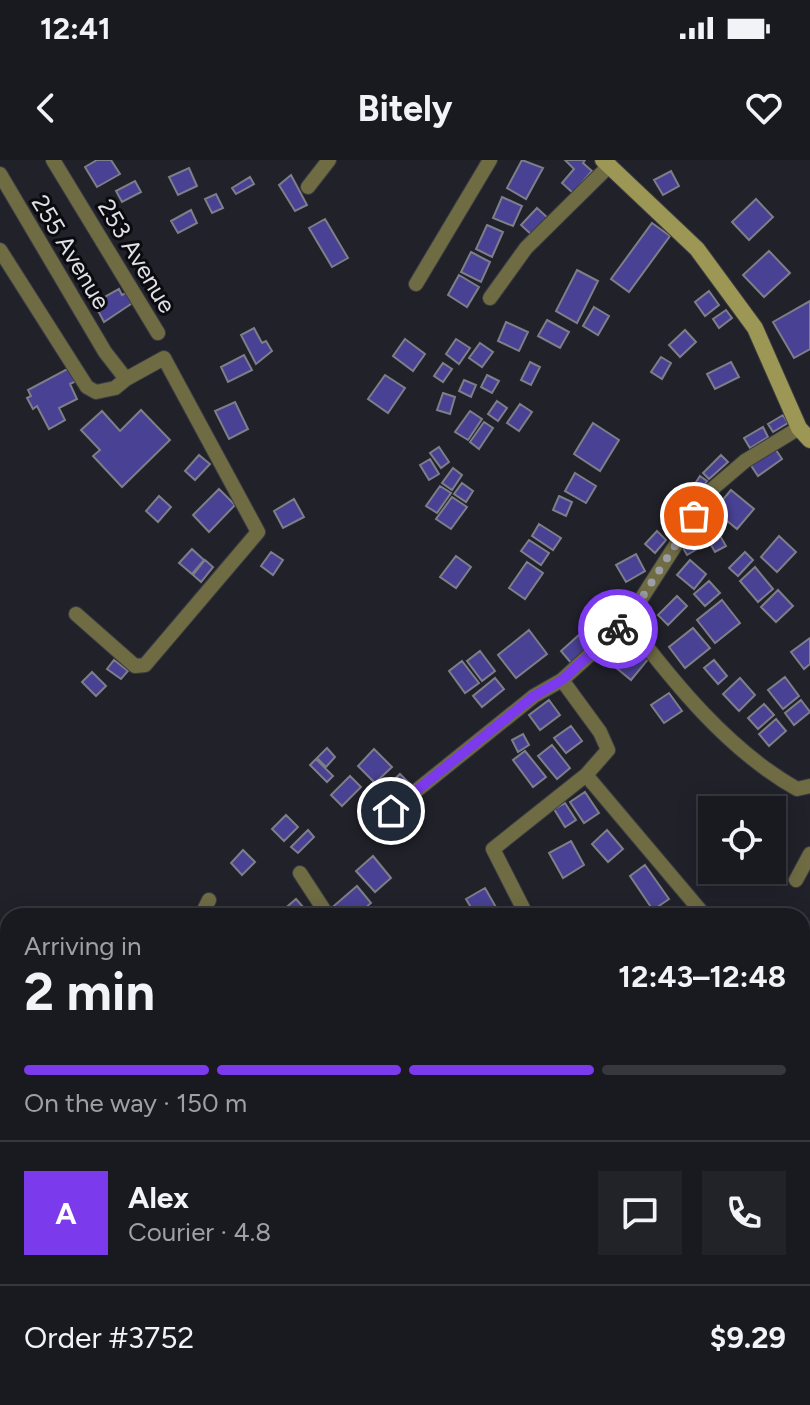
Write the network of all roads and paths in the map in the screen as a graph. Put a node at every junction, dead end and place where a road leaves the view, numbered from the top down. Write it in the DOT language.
graph roads {
  1 [pos="53,160"];
  2 [pos="329,160"];
  3 [pos="490,160"];
  4 [pos="606,163"];
  5 [pos="0,174"];
  6 [pos="308,187"];
  7 [pos="0,250"];
  8 [pos="416,284"];
  9 [pos="490,298"];
  10 [pos="158,333"];
  11 [pos="126,379"];
  12 [pos="805,434"];
  13 [pos="76,614"];
  14 [pos="627,621"];
  15 [pos="562,680"];
  16 [pos="586,775"];
  17 [pos="810,786"];
  18 [pos="391,811"];
  19 [pos="810,854"];
  20 [pos="300,873"];
  21 [pos="796,880"];
  22 [pos="209,900"];
  23 [pos="205,908"];
  24 [pos="323,908"];
  25 [pos="523,908"];
  26 [pos="698,908"];
  1 -- 10 [label="street, 253 Avenue"];
  2 -- 6 [label="street"];
  3 -- 8 [label="street"];
  4 -- 9 [label="street"];
  4 -- 12 [label="main road"];
  5 -- 11 [label="street, 255 Avenue"];
  7 -- 11 [label="street"];
  11 -- 13 [label="street"];
  12 -- 14 [label="street"];
  14 -- 15 [label="street"];
  14 -- 17 [label="street"];
  15 -- 16 [label="street"];
  15 -- 18 [label="street"];
  16 -- 25 [label="street"];
  16 -- 26 [label="street"];
  19 -- 21 [label="street"];
  20 -- 24 [label="street"];
  22 -- 23 [label="street"];
}
